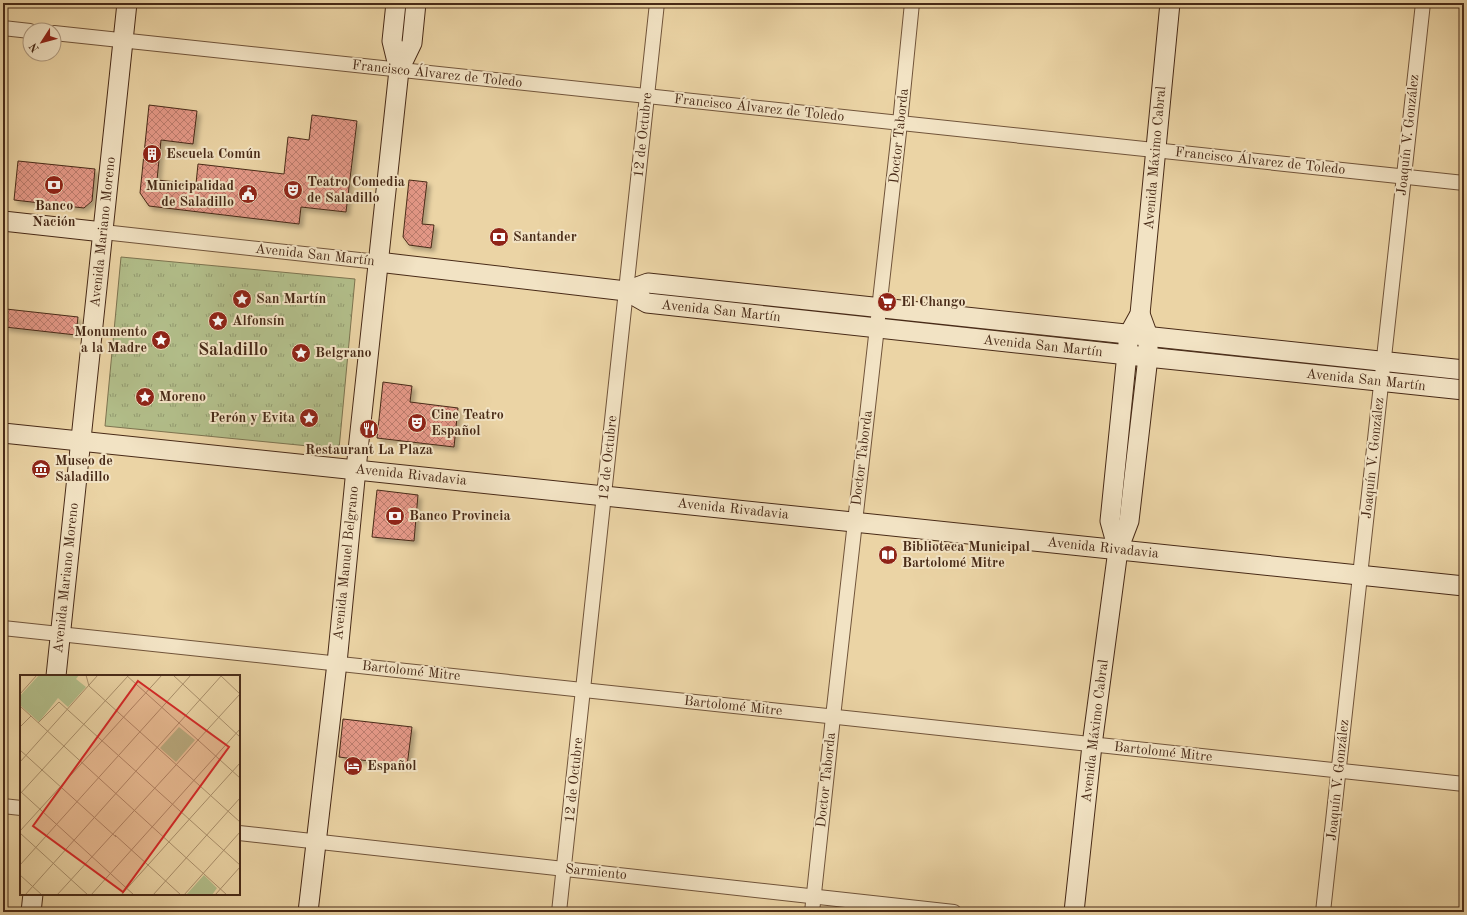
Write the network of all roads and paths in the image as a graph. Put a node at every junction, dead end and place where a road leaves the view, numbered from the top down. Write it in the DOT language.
graph roads {
  1 [pos="127,3"];
  2 [pos="396,3"];
  3 [pos="416,3"];
  4 [pos="657,3"];
  5 [pos="912,3"];
  6 [pos="1170,3"];
  7 [pos="1423,3"];
  8 [pos="3,28"];
  9 [pos="22,29"];
  10 [pos="62,34"];
  11 [pos="123,40"];
  12 [pos="399,70"];
  13 [pos="647,96"];
  14 [pos="900,123"];
  15 [pos="1156,150"];
  16 [pos="1404,176"];
  17 [pos="1464,183"];
  18 [pos="3,221"];
  19 [pos="103,232"];
  20 [pos="378,262"];
  21 [pos="626,291"];
  22 [pos="879,308"];
  23 [pos="1140,314"];
  24 [pos="877,328"];
  25 [pos="1129,334"];
  26 [pos="1148,336"];
  27 [pos="1128,356"];
  28 [pos="1148,358"];
  29 [pos="1384,361"];
  30 [pos="1464,370"];
  31 [pos="1381,381"];
  32 [pos="1464,390"];
  33 [pos="3,433"];
  34 [pos="81,441"];
  35 [pos="356,469"];
  36 [pos="604,496"];
  37 [pos="855,522"];
  38 [pos="1118,550"];
  39 [pos="1360,575"];
  40 [pos="1464,586"];
  41 [pos="3,628"];
  42 [pos="60,634"];
  43 [pos="336,663"];
  44 [pos="56,675"];
  45 [pos="583,690"];
  46 [pos="832,717"];
  47 [pos="1092,745"];
  48 [pos="1339,771"];
  49 [pos="1464,784"];
  50 [pos="3,806"];
  51 [pos="20,808"];
  52 [pos="240,833"];
  53 [pos="316,842"];
  54 [pos="564,868"];
  55 [pos="33,895"];
  56 [pos="814,896"];
  57 [pos="31,912"];
  58 [pos="308,912"];
  59 [pos="560,912"];
  60 [pos="812,912"];
  61 [pos="954,912"];
  62 [pos="1074,912"];
  63 [pos="1323,912"];
  1 -- 11 [label="main road, Avenida Mariano Moreno"];
  2 -- 12 [label="main road, Avenida Manuel Belgrano"];
  3 -- 12 [label="main road, Avenida Manuel Belgrano"];
  4 -- 13 [label="street, 12 de Octubre"];
  5 -- 14 [label="street, Doctor Taborda"];
  6 -- 15 [label="main road, Avenida Máximo Cabral"];
  7 -- 16 [label="street, Joaquín V. González"];
  8 -- 9 [label="street"];
  10 -- 11 [label="street, Francisco Álvarez de Toledo"];
  11 -- 12 [label="street, Francisco Álvarez de Toledo"];
  11 -- 19 [label="main road, Avenida Mariano Moreno"];
  12 -- 13 [label="street, Francisco Álvarez de Toledo"];
  12 -- 20 [label="main road, Avenida Manuel Belgrano"];
  13 -- 14 [label="street, Francisco Álvarez de Toledo"];
  13 -- 21 [label="street, 12 de Octubre"];
  14 -- 15 [label="street, Francisco Álvarez de Toledo"];
  14 -- 22 [label="street, Doctor Taborda"];
  15 -- 16 [label="street, Francisco Álvarez de Toledo"];
  15 -- 23 [label="main road, Avenida Máximo Cabral"];
  16 -- 17 [label="street, Francisco Álvarez de Toledo"];
  16 -- 29 [label="street, Joaquín V. González"];
  18 -- 19 [label="main road, Avenida San Martín"];
  19 -- 20 [label="street, Avenida San Martín"];
  19 -- 34 [label="main road, Avenida Mariano Moreno"];
  20 -- 21 [label="main road, Avenida San Martín"];
  20 -- 35 [label="main road, Avenida Manuel Belgrano"];
  21 -- 22 [label="main road, Avenida San Martín"];
  21 -- 24 [label="main road, Avenida San Martín"];
  21 -- 36 [label="street, 12 de Octubre"];
  22 -- 24 [label="street, Doctor Taborda"];
  22 -- 25 [label="main road, Avenida San Martín"];
  23 -- 25 [label="main road, Avenida Máximo Cabral"];
  23 -- 26 [label="main road, Avenida Máximo Cabral"];
  24 -- 27 [label="main road, Avenida San Martín"];
  24 -- 37 [label="street, Doctor Taborda"];
  25 -- 26 [label="main road, Avenida San Martín"];
  25 -- 27 [label="main road, Avenida Máximo Cabral"];
  26 -- 28 [label="main road, Avenida Máximo Cabral"];
  26 -- 29 [label="main road, Avenida San Martín"];
  27 -- 28 [label="main road, Avenida San Martín"];
  27 -- 38 [label="main road, Avenida Máximo Cabral"];
  28 -- 31 [label="main road, Avenida San Martín"];
  28 -- 38 [label="main road, Avenida Máximo Cabral"];
  29 -- 30 [label="main road, Avenida San Martín"];
  29 -- 31 [label="street, Joaquín V. González"];
  31 -- 32 [label="main road, Avenida San Martín"];
  31 -- 39 [label="street, Joaquín V. González"];
  33 -- 34 [label="main road, Avenida Rivadavia"];
  34 -- 35 [label="main road, Avenida Rivadavia"];
  34 -- 42 [label="main road, Avenida Mariano Moreno"];
  35 -- 36 [label="main road, Avenida Rivadavia"];
  35 -- 43 [label="main road, Avenida Manuel Belgrano"];
  36 -- 37 [label="main road, Avenida Rivadavia"];
  36 -- 45 [label="street, 12 de Octubre"];
  37 -- 38 [label="main road, Avenida Rivadavia"];
  37 -- 46 [label="street, Doctor Taborda"];
  38 -- 39 [label="main road, Avenida Rivadavia"];
  38 -- 47 [label="main road, Avenida Máximo Cabral"];
  39 -- 40 [label="main road, Avenida Rivadavia"];
  39 -- 48 [label="street, Joaquín V. González"];
  41 -- 42 [label="street, Bartolomé Mitre"];
  42 -- 43 [label="street, Bartolomé Mitre"];
  42 -- 44 [label="main road, Avenida Mariano Moreno"];
  43 -- 45 [label="street, Bartolomé Mitre"];
  43 -- 53 [label="main road, Avenida Manuel Belgrano"];
  45 -- 46 [label="street, Bartolomé Mitre"];
  45 -- 54 [label="street, 12 de Octubre"];
  46 -- 47 [label="street, Bartolomé Mitre"];
  46 -- 56 [label="street, Doctor Taborda"];
  47 -- 48 [label="street, Bartolomé Mitre"];
  47 -- 62 [label="main road, Avenida Máximo Cabral"];
  48 -- 49 [label="street, Bartolomé Mitre"];
  48 -- 63 [label="street, Joaquín V. González"];
  50 -- 51 [label="street"];
  52 -- 53 [label="street, Sarmiento"];
  53 -- 54 [label="street, Sarmiento"];
  53 -- 58 [label="main road, Avenida Manuel Belgrano"];
  54 -- 56 [label="street, Sarmiento"];
  54 -- 59 [label="street, 12 de Octubre"];
  55 -- 57 [label="main road"];
  56 -- 60 [label="street, Doctor Taborda"];
  56 -- 61 [label="street, Sarmiento"];
}
